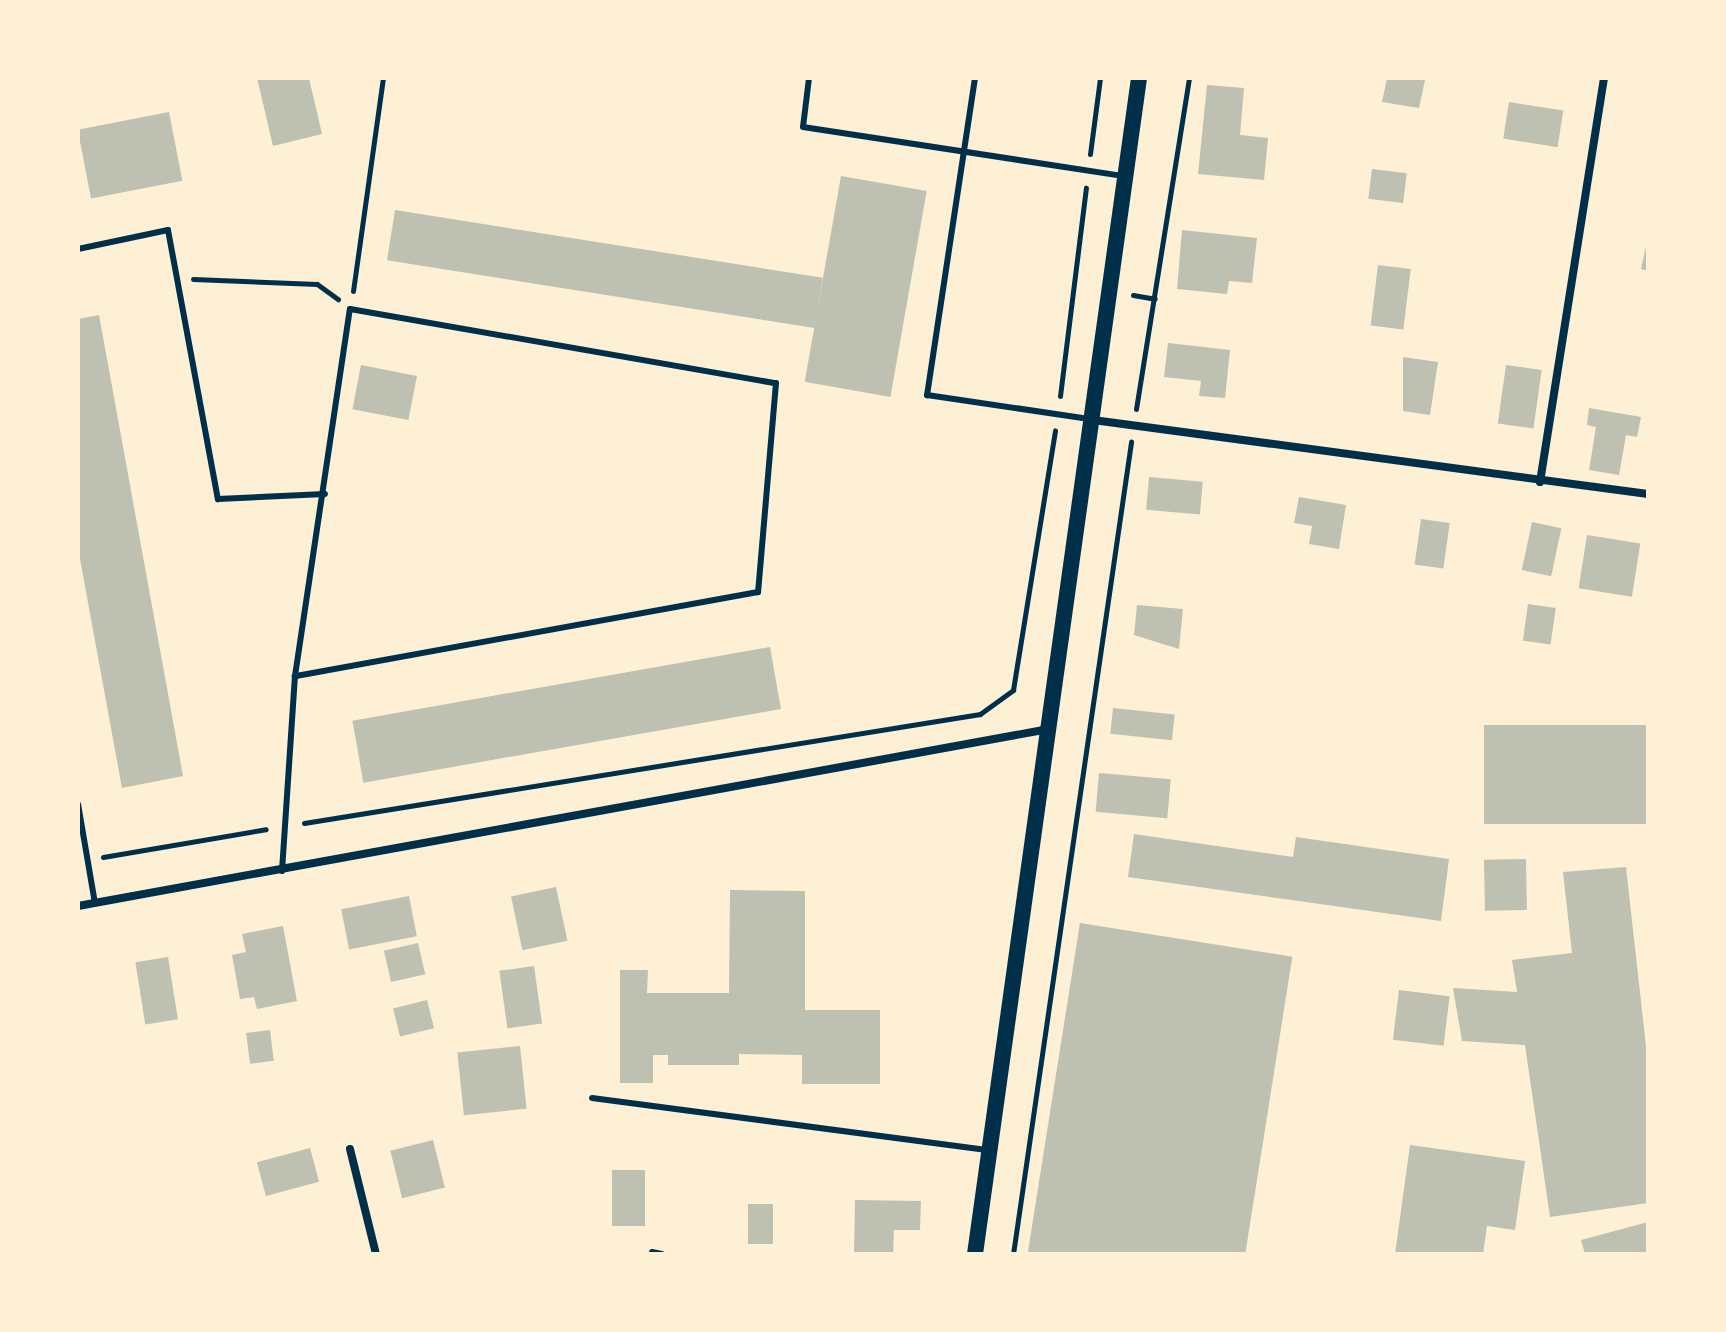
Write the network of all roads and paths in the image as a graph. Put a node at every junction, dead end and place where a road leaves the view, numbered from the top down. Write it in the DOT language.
graph roads {
  1 [pos="383,78"];
  2 [pos="809,78"];
  3 [pos="975,78"];
  4 [pos="1100,78"];
  5 [pos="1139,78"];
  6 [pos="1189,78"];
  7 [pos="1604,78"];
  8 [pos="964,157"];
  9 [pos="1088,172"];
  10 [pos="1124,176"];
  11 [pos="78,249"];
  12 [pos="178,278"];
  13 [pos="350,309"];
  14 [pos="1057,415"];
  15 [pos="1093,420"];
  16 [pos="1134,426"];
  17 [pos="1540,482"];
  18 [pos="325,494"];
  19 [pos="1648,494"];
  20 [pos="295,676"];
  21 [pos="1054,729"];
  22 [pos="78,804"];
  23 [pos="285,826"];
  24 [pos="87,860"];
  25 [pos="282,871"];
  26 [pos="95,903"];
  27 [pos="78,906"];
  28 [pos="592,1098"];
  29 [pos="350,1149"];
  30 [pos="992,1151"];
  31 [pos="652,1252"];
  32 [pos="376,1254"];
  33 [pos="662,1254"];
  34 [pos="975,1254"];
  35 [pos="1013,1254"];
  1 -- 13 [label="path"];
  2 -- 8 [label="lane"];
  3 -- 8 [label="lane"];
  4 -- 9 [label="path"];
  5 -- 10 [label="main road"];
  6 -- 16 [label="path"];
  7 -- 17 [label="street"];
  8 -- 9 [label="lane"];
  8 -- 14 [label="lane"];
  9 -- 10 [label="lane"];
  9 -- 14 [label="path"];
  10 -- 15 [label="main road"];
  11 -- 12 [label="lane"];
  12 -- 13 [label="path"];
  12 -- 18 [label="lane"];
  13 -- 18 [label="lane"];
  13 -- 20 [label="lane"];
  14 -- 15 [label="lane"];
  14 -- 23 [label="path"];
  15 -- 16 [label="street"];
  15 -- 21 [label="main road"];
  16 -- 17 [label="street"];
  16 -- 35 [label="path"];
  17 -- 19 [label="street"];
  18 -- 20 [label="lane"];
  20 -- 23 [label="lane"];
  21 -- 25 [label="street"];
  21 -- 30 [label="main road"];
  22 -- 24 [label="lane"];
  23 -- 24 [label="path"];
  23 -- 25 [label="lane"];
  24 -- 26 [label="lane"];
  25 -- 26 [label="street"];
  26 -- 27 [label="street"];
  28 -- 30 [label="lane"];
  29 -- 32 [label="street"];
  30 -- 34 [label="main road"];
  31 -- 33 [label="lane"];
}
